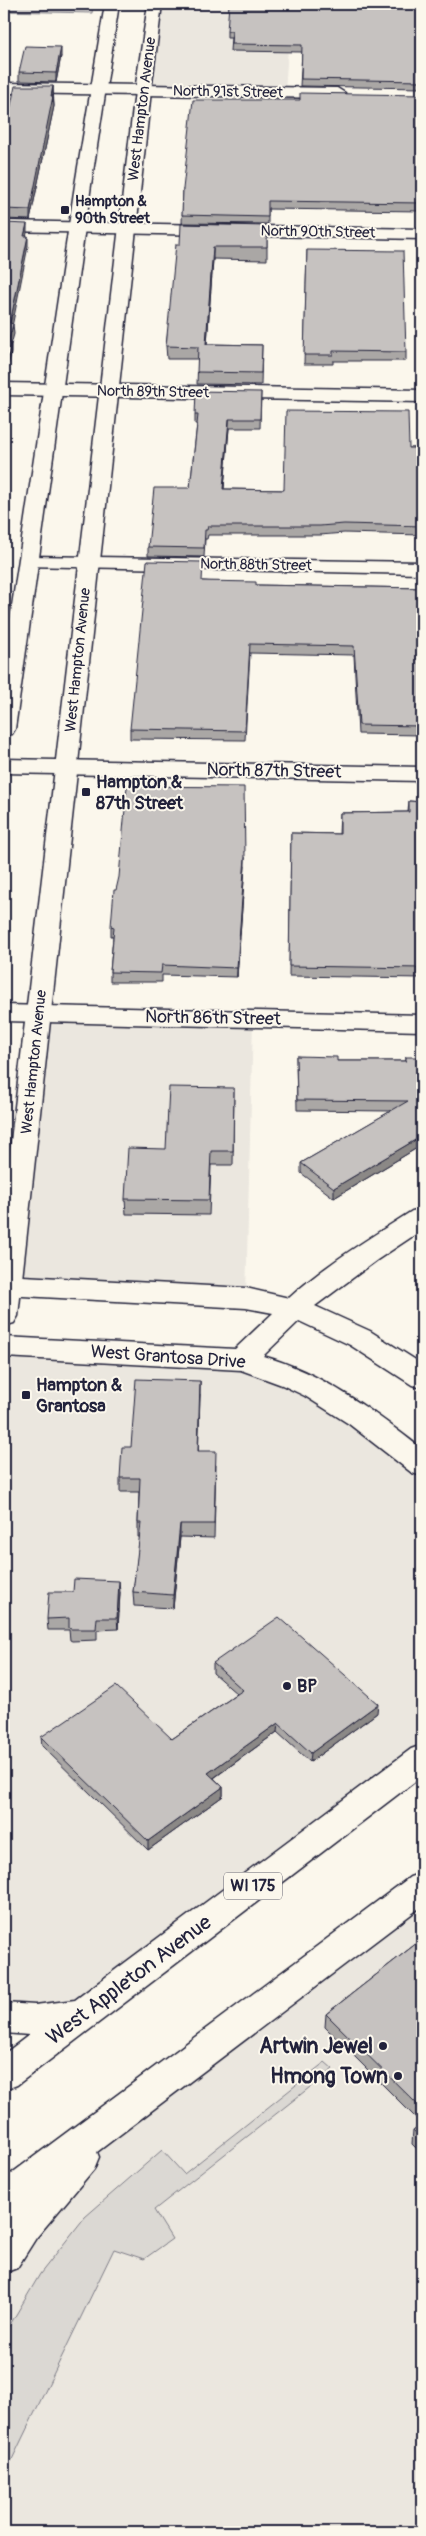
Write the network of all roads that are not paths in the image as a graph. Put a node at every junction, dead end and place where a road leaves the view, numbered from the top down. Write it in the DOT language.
graph roads {
  1 [pos="112,4"];
  2 [pos="156,4"];
  3 [pos="4,88"];
  4 [pos="97,90"];
  5 [pos="143,90"];
  6 [pos="354,94"];
  7 [pos="4,226"];
  8 [pos="76,228"];
  9 [pos="128,229"];
  10 [pos="422,234"];
  11 [pos="4,389"];
  12 [pos="54,390"];
  13 [pos="110,391"];
  14 [pos="422,396"];
  15 [pos="30,562"];
  16 [pos="89,562"];
  17 [pos="422,568"];
  18 [pos="4,729"];
  19 [pos="4,766"];
  20 [pos="66,768"];
  21 [pos="422,774"];
  22 [pos="4,1014"];
  23 [pos="40,1014"];
  24 [pos="422,1023"];
  25 [pos="422,1218"];
  26 [pos="6,1285"];
  27 [pos="295,1308"];
  28 [pos="4,1316"];
  29 [pos="4,1347"];
  30 [pos="241,1360"];
  31 [pos="422,1378"];
  32 [pos="422,1466"];
  33 [pos="422,1758"];
  34 [pos="422,1887"];
  35 [pos="83,2014"];
  36 [pos="4,2018"];
  37 [pos="4,2074"];
  38 [pos="106,2125"];
  39 [pos="4,2201"];
  40 [pos="4,2256"];
  1 -- 4 [label="main road"];
  2 -- 5 [label="main road, West Hampton Avenue"];
  3 -- 4 [label="main road, North 91st Street"];
  4 -- 5 [label="main road, North 91st Street"];
  4 -- 8 [label="main road"];
  5 -- 6 [label="main road, North 91st Street"];
  5 -- 9 [label="main road, West Hampton Avenue"];
  7 -- 8 [label="main road, North 90th Street"];
  8 -- 9 [label="main road, North 90th Street"];
  8 -- 12 [label="main road"];
  9 -- 10 [label="main road, North 90th Street"];
  9 -- 13 [label="main road, West Hampton Avenue"];
  11 -- 12 [label="main road, North 89th Street"];
  12 -- 13 [label="main road, North 89th Street"];
  12 -- 15 [label="main road"];
  13 -- 14 [label="main road, North 89th Street"];
  13 -- 16 [label="main road, West Hampton Avenue"];
  15 -- 16 [label="main road, North 88th Street"];
  15 -- 18 [label="main road"];
  16 -- 17 [label="main road, North 88th Street"];
  16 -- 20 [label="main road, West Hampton Avenue"];
  19 -- 20 [label="main road, North 87th Street"];
  20 -- 21 [label="main road, North 87th Street"];
  20 -- 23 [label="main road, West Hampton Avenue"];
  22 -- 23 [label="main road, North 86th Street"];
  23 -- 24 [label="main road, North 86th Street"];
  23 -- 26 [label="main road, West Hampton Avenue"];
  25 -- 27 [label="main road"];
  26 -- 27 [label="main road"];
  26 -- 28 [label="main road, West Hampton Avenue"];
  27 -- 30 [label="main road"];
  27 -- 31 [label="main road"];
  29 -- 30 [label="main road, West Grantosa Drive"];
  30 -- 32 [label="main road, West Grantosa Drive"];
  33 -- 35 [label="main road, West Appleton Avenue / WI 175"];
  34 -- 38 [label="main road"];
  35 -- 36 [label="main road"];
  35 -- 37 [label="main road, West Appleton Avenue / WI 175"];
  38 -- 39 [label="main road"];
  38 -- 40 [label="main road"];
}
